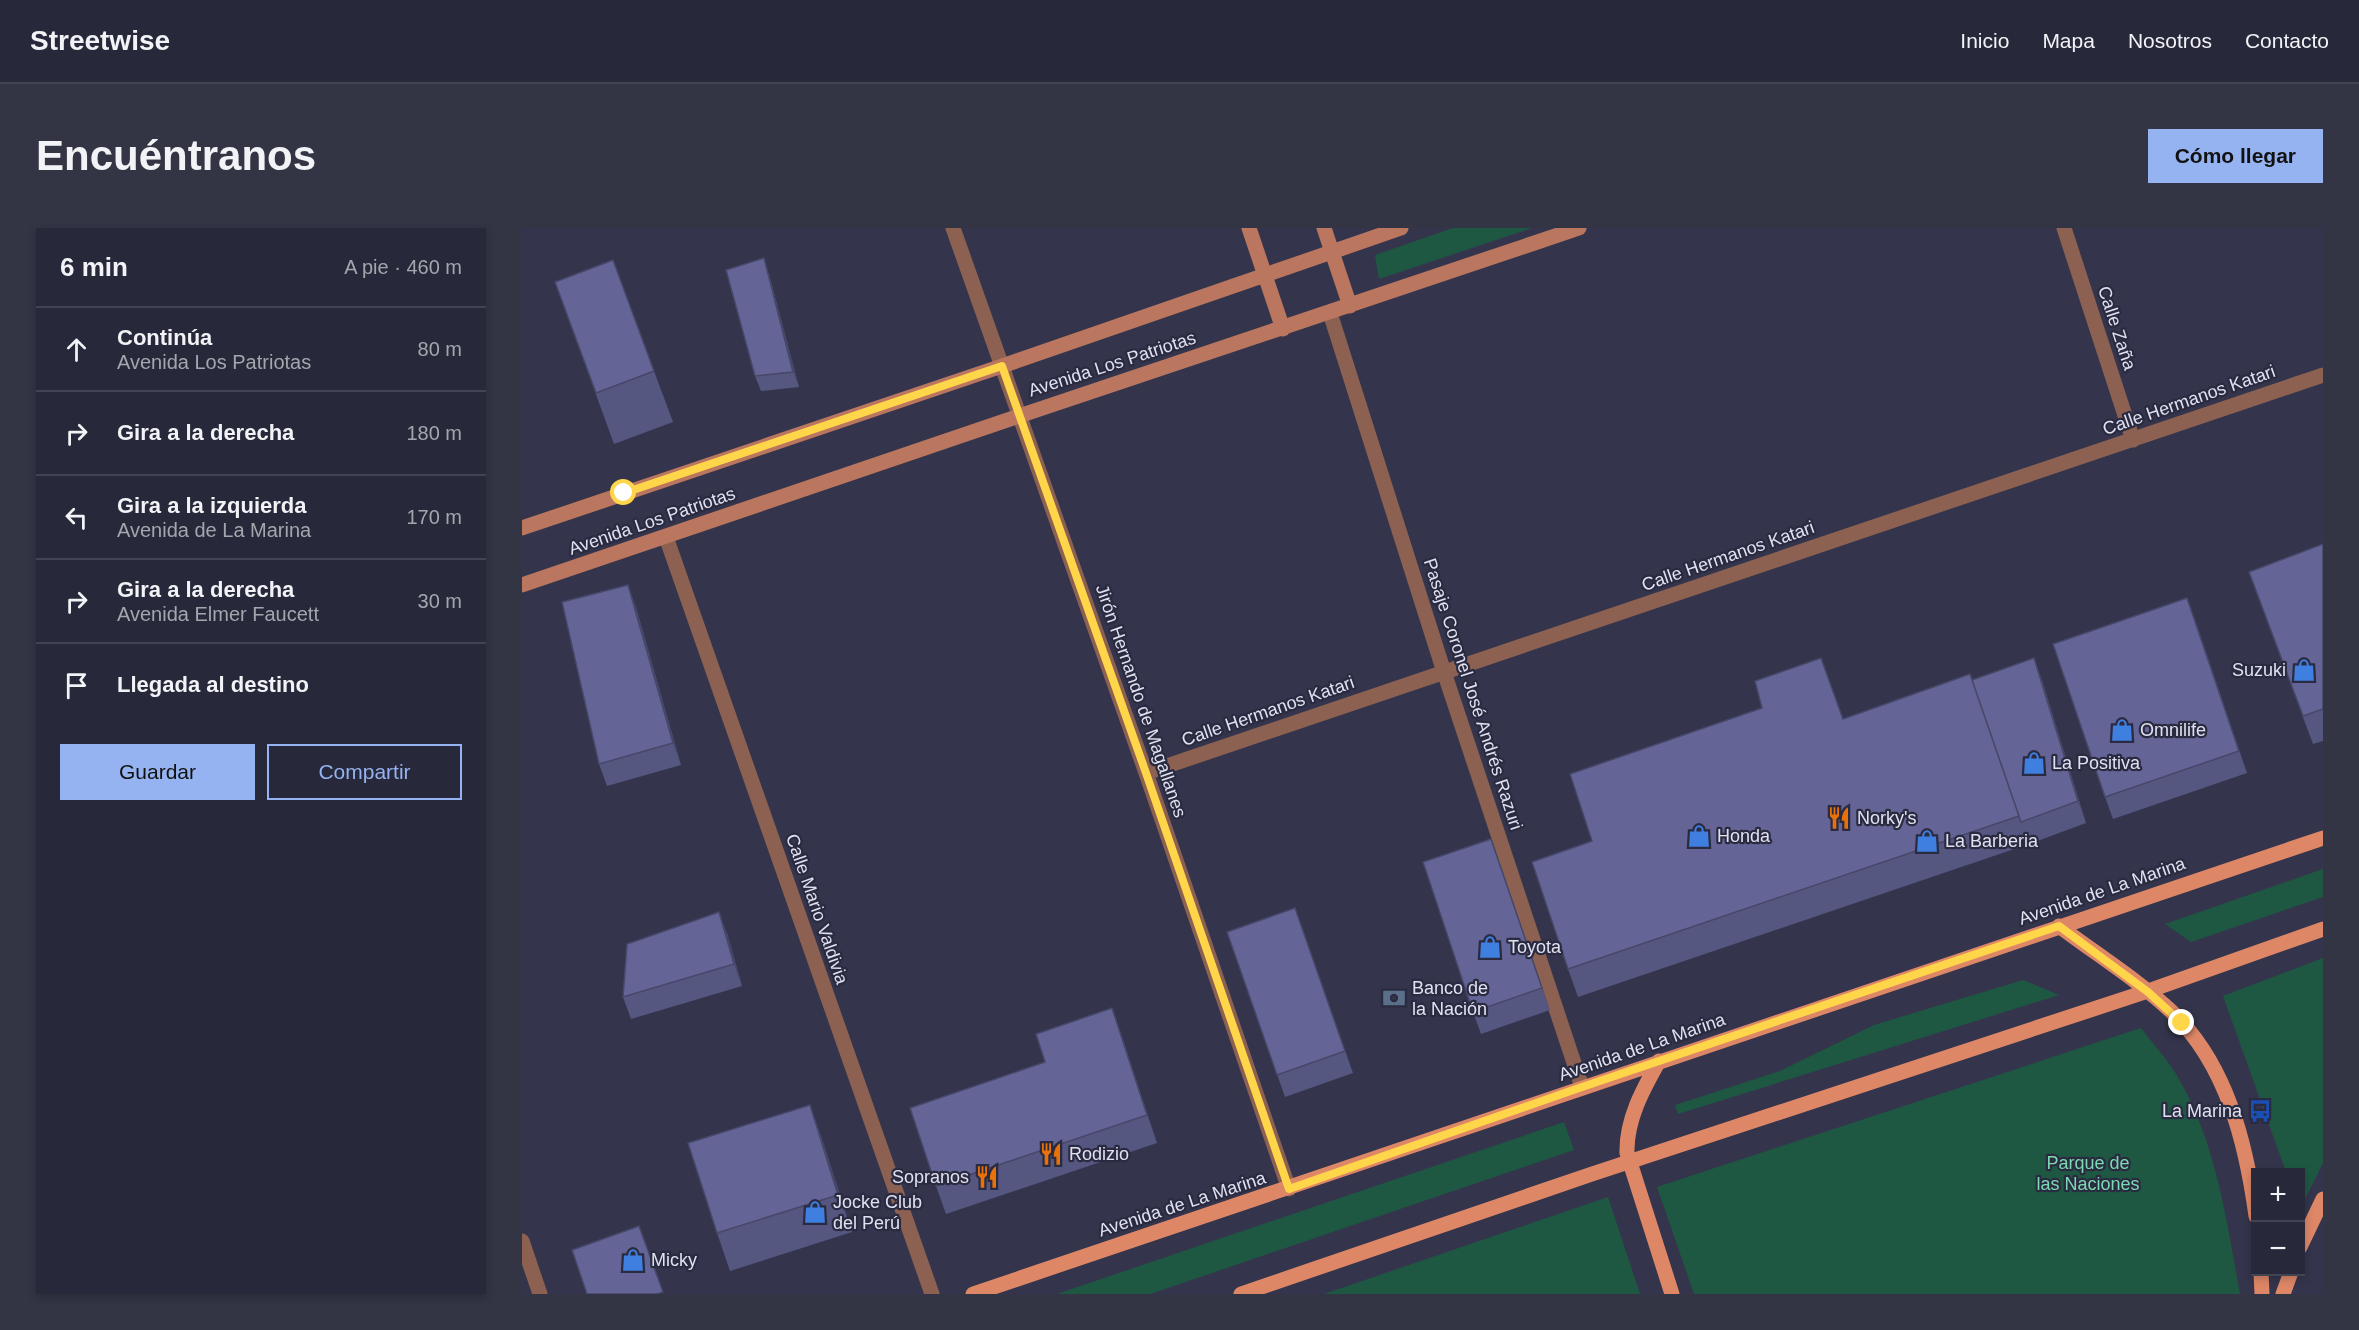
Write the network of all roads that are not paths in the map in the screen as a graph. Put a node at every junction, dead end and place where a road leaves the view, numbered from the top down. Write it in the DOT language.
graph roads {
  1 [pos="953,228"];
  2 [pos="1249,228"];
  3 [pos="1324,228"];
  4 [pos="1401,228"];
  5 [pos="1579,228"];
  6 [pos="2064,228"];
  7 [pos="1332,252"];
  8 [pos="1264,275"];
  9 [pos="1350,306"];
  10 [pos="1330,313"];
  11 [pos="1283,329"];
  12 [pos="1002,366"];
  13 [pos="2323,375"];
  14 [pos="1019,416"];
  15 [pos="2133,440"];
  16 [pos="522,528"];
  17 [pos="666,537"];
  18 [pos="522,585"];
  19 [pos="1444,672"];
  20 [pos="1146,773"];
  21 [pos="2323,838"];
  22 [pos="2059,926"];
  23 [pos="2323,929"];
  24 [pos="2148,992"];
  25 [pos="1659,1061"];
  26 [pos="1582,1087"];
  27 [pos="1629,1162"];
  28 [pos="2251,1184"];
  29 [pos="1289,1189"];
  30 [pos="2323,1199"];
  31 [pos="2305,1239"];
  32 [pos="522,1241"];
  33 [pos="2261,1276"];
  34 [pos="2290,1276"];
  35 [pos="540,1294"];
  36 [pos="932,1294"];
  37 [pos="974,1294"];
  38 [pos="1240,1294"];
  39 [pos="1672,1294"];
  40 [pos="2262,1294"];
  41 [pos="2283,1294"];
  1 -- 12 [label="street, Jirón Hernando de Magallanes"];
  2 -- 8 [label="main road"];
  3 -- 7 [label="main road"];
  4 -- 7 [label="main road, Avenida Los Patriotas"];
  5 -- 9 [label="main road, Avenida Los Patriotas"];
  6 -- 15 [label="street, Calle Zaña"];
  7 -- 8 [label="main road, Avenida Los Patriotas"];
  7 -- 9 [label="main road"];
  8 -- 11 [label="main road"];
  8 -- 12 [label="main road, Avenida Los Patriotas"];
  9 -- 10 [label="main road, Avenida Los Patriotas"];
  10 -- 11 [label="main road, Avenida Los Patriotas"];
  10 -- 19 [label="street, Pasaje Coronel José Andrés Razuri"];
  11 -- 14 [label="main road, Avenida Los Patriotas"];
  12 -- 14 [label="street, Jirón Hernando de Magallanes"];
  12 -- 16 [label="main road, Avenida Los Patriotas"];
  13 -- 15 [label="street, Calle Hermanos Katari"];
  14 -- 17 [label="main road, Avenida Los Patriotas"];
  14 -- 20 [label="street, Jirón Hernando de Magallanes"];
  15 -- 19 [label="street, Calle Hermanos Katari"];
  17 -- 18 [label="main road, Avenida Los Patriotas"];
  17 -- 36 [label="street, Calle Mario Valdivia"];
  19 -- 20 [label="street, Calle Hermanos Katari"];
  19 -- 26 [label="street, Pasaje Coronel José Andrés Razuri"];
  20 -- 29 [label="street, Jirón Hernando de Magallanes"];
  21 -- 22 [label="main road, Avenida de La Marina"];
  22 -- 24 [label="main road"];
  22 -- 25 [label="main road, Avenida de La Marina"];
  23 -- 24 [label="main road"];
  24 -- 27 [label="main road"];
  24 -- 28 [label="main road"];
  25 -- 26 [label="main road, Avenida de La Marina"];
  25 -- 27 [label="main road"];
  26 -- 29 [label="main road, Avenida de La Marina"];
  27 -- 38 [label="main road"];
  27 -- 39 [label="main road"];
  29 -- 37 [label="main road, Avenida de La Marina"];
  30 -- 31 [label="main road"];
  32 -- 35 [label="street"];
  33 -- 40 [label="main road"];
  34 -- 41 [label="main road"];
}
